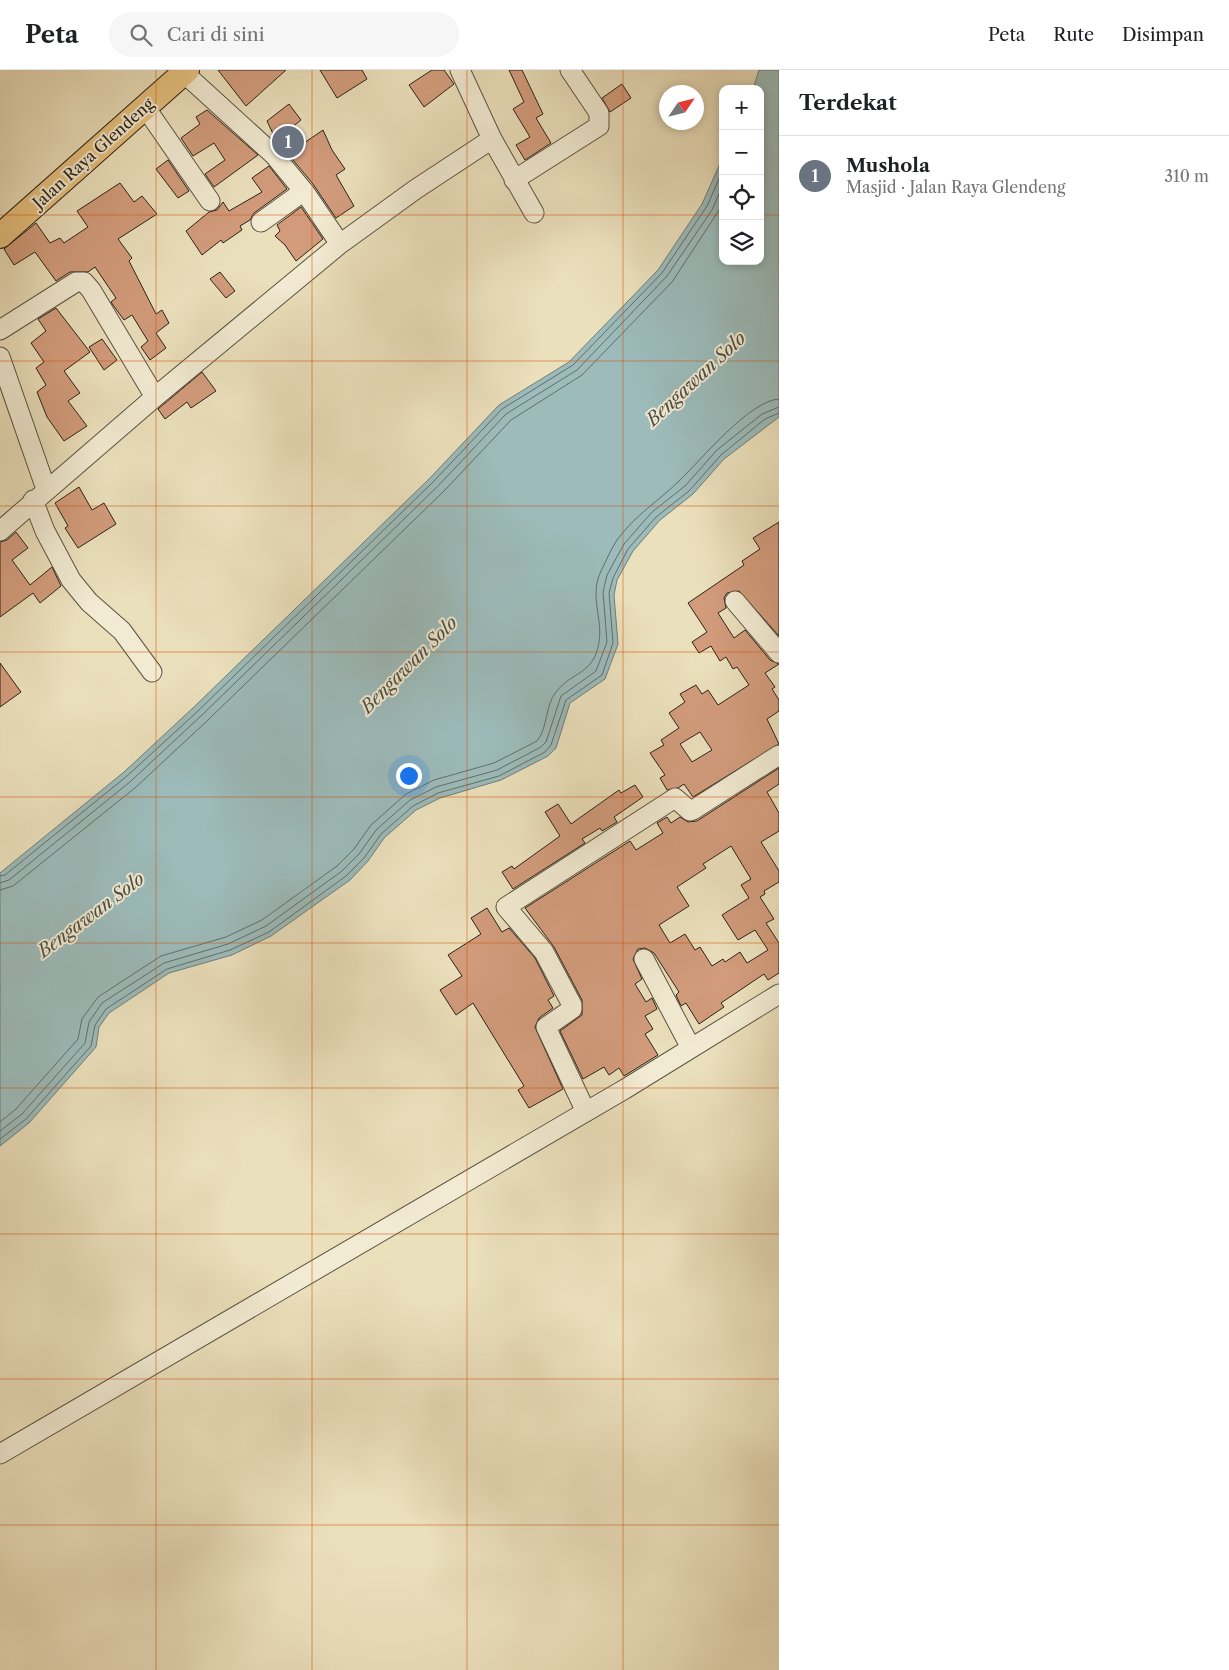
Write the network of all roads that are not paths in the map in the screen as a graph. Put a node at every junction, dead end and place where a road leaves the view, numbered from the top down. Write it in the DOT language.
graph roads {
  1 [pos="460,70"];
  2 [pos="570,70"];
  3 [pos="186,71"];
  4 [pos="145,107"];
  5 [pos="492,138"];
  6 [pos="514,180"];
  7 [pos="304,191"];
  8 [pos="210,201"];
  9 [pos="534,214"];
  10 [pos="261,222"];
  11 [pos="0,236"];
  12 [pos="340,244"];
  13 [pos="0,330"];
  14 [pos="0,357"];
  15 [pos="155,397"];
  16 [pos="40,495"];
  17 [pos="0,531"];
  18 [pos="734,601"];
  19 [pos="779,654"];
  20 [pos="152,672"];
  21 [pos="779,755"];
  22 [pos="644,959"];
  23 [pos="779,994"];
  24 [pos="692,1048"];
  25 [pos="586,1112"];
  26 [pos="0,1454"];
  1 -- 5 [label="street"];
  2 -- 6 [label="street"];
  3 -- 4 [label="main road, Jalan Raya Glendeng"];
  3 -- 7 [label="street"];
  4 -- 8 [label="street"];
  4 -- 11 [label="main road, Jalan Raya Glendeng"];
  5 -- 6 [label="street"];
  5 -- 12 [label="street"];
  6 -- 9 [label="street"];
  7 -- 10 [label="street"];
  7 -- 12 [label="street"];
  12 -- 15 [label="street"];
  13 -- 15 [label="street"];
  14 -- 16 [label="street"];
  15 -- 16 [label="street"];
  16 -- 17 [label="street"];
  16 -- 20 [label="street"];
  18 -- 19 [label="street"];
  21 -- 25 [label="street"];
  22 -- 24 [label="street"];
  23 -- 24 [label="street"];
  24 -- 25 [label="street"];
  25 -- 26 [label="street"];
}
